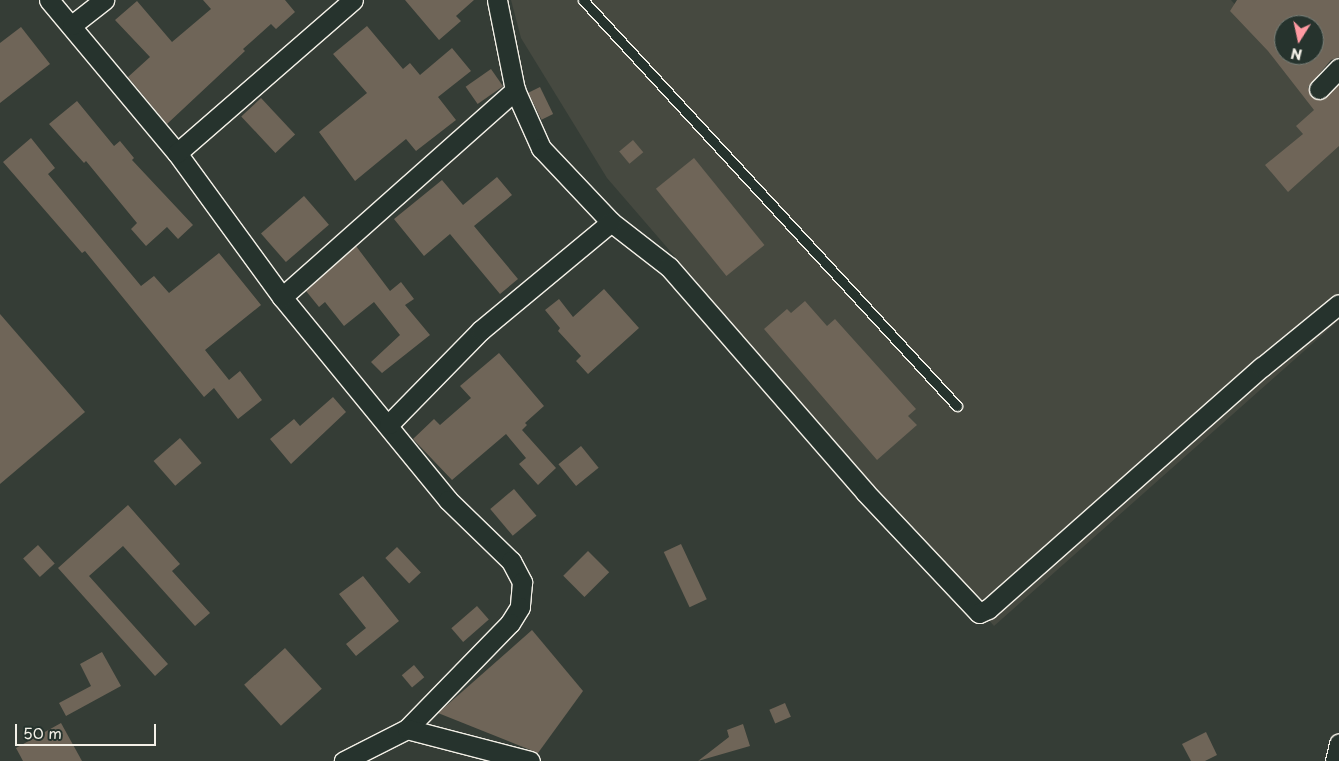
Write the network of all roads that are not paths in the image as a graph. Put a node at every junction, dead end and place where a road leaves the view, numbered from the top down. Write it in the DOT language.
graph roads {
  1 [pos="49,0"];
  2 [pos="104,0"];
  3 [pos="353,0"];
  4 [pos="497,0"];
  5 [pos="583,0"];
  6 [pos="72,25"];
  7 [pos="1339,68"];
  8 [pos="1319,89"];
  9 [pos="515,90"];
  10 [pos="177,153"];
  11 [pos="612,222"];
  12 [pos="282,297"];
  13 [pos="1339,304"];
  14 [pos="957,406"];
  15 [pos="389,424"];
  16 [pos="407,729"];
  17 [pos="1339,743"];
  18 [pos="344,761"];
  19 [pos="530,761"];
  20 [pos="1335,761"];
  1 -- 6 [label="street"];
  2 -- 6 [label="street"];
  3 -- 10 [label="street"];
  4 -- 9 [label="street"];
  5 -- 14 [label="lane"];
  6 -- 10 [label="street"];
  7 -- 8 [label="street"];
  9 -- 11 [label="street"];
  9 -- 12 [label="street"];
  10 -- 12 [label="street"];
  11 -- 13 [label="street"];
  11 -- 15 [label="street"];
  12 -- 15 [label="street"];
  15 -- 16 [label="street"];
  16 -- 18 [label="street"];
  16 -- 19 [label="street"];
  17 -- 20 [label="street"];
}
